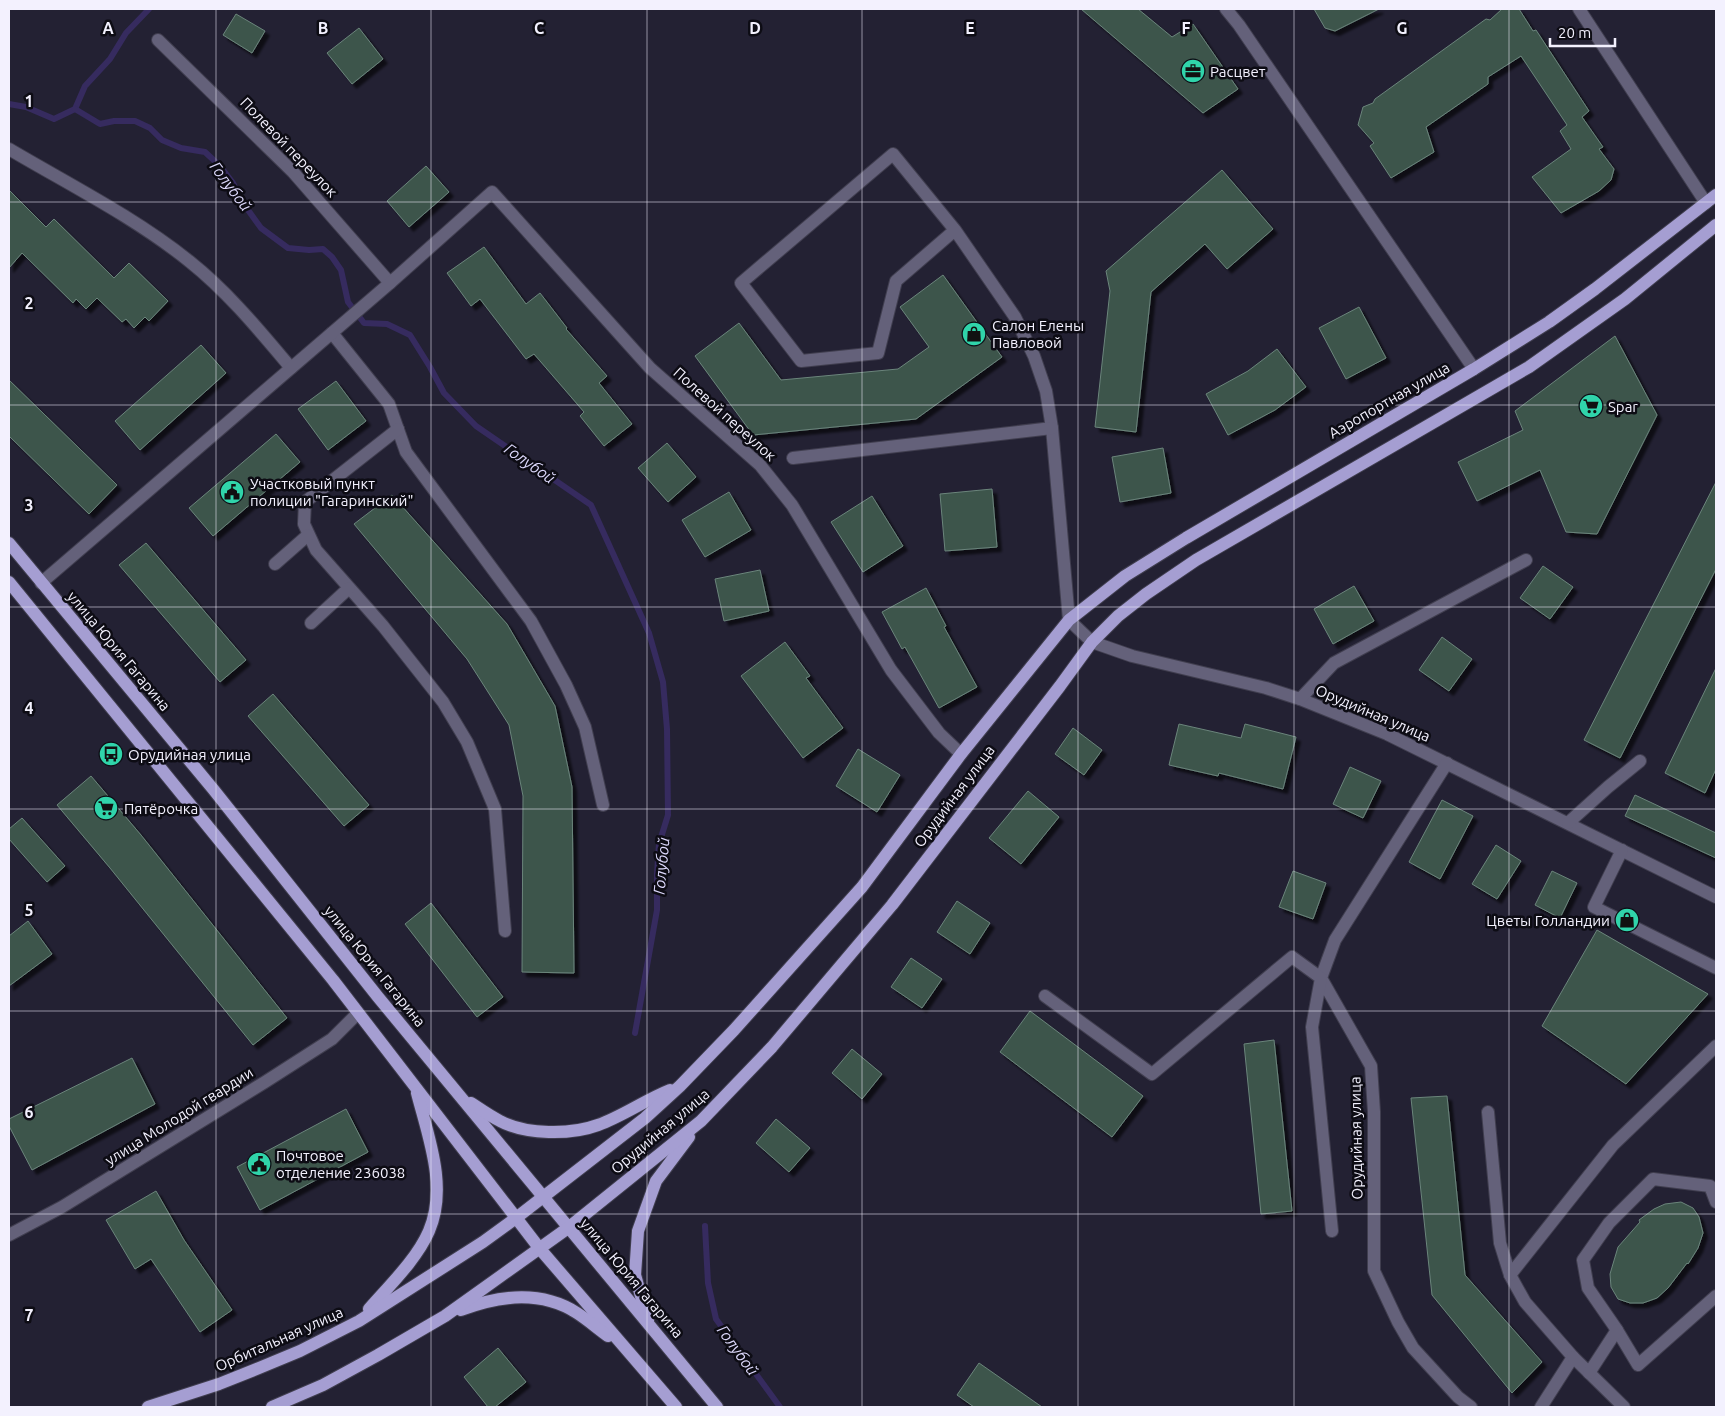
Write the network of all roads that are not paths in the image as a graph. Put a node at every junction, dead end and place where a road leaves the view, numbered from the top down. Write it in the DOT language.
graph roads {
  1 [pos="1226,9"];
  2 [pos="1579,9"];
  3 [pos="158,40"];
  4 [pos="9,149"];
  5 [pos="1711,199"];
  6 [pos="1716,225"];
  7 [pos="955,230"];
  8 [pos="390,283"];
  9 [pos="336,330"];
  10 [pos="291,368"];
  11 [pos="1474,369"];
  12 [pos="1052,428"];
  13 [pos="398,429"];
  14 [pos="793,458"];
  15 [pos="308,535"];
  16 [pos="9,543"];
  17 [pos="1526,560"];
  18 [pos="275,564"];
  19 [pos="9,582"];
  20 [pos="41,583"];
  21 [pos="349,588"];
  22 [pos="1069,620"];
  23 [pos="311,623"];
  24 [pos="1092,642"];
  25 [pos="1300,699"];
  26 [pos="961,754"];
  27 [pos="1640,761"];
  28 [pos="1447,763"];
  29 [pos="603,805"];
  30 [pos="1568,823"];
  31 [pos="1622,850"];
  32 [pos="1716,897"];
  33 [pos="505,931"];
  34 [pos="1716,968"];
  35 [pos="1321,978"];
  36 [pos="1045,996"];
  37 [pos="358,1013"];
  38 [pos="1716,1046"];
  39 [pos="680,1086"];
  40 [pos="416,1088"];
  41 [pos="460,1096"];
  42 [pos="1488,1112"];
  43 [pos="701,1120"];
  44 [pos="543,1196"];
  45 [pos="1716,1202"];
  46 [pos="516,1218"];
  47 [pos="568,1228"];
  48 [pos="1332,1231"];
  49 [pos="9,1235"];
  50 [pos="540,1249"];
  51 [pos="1510,1276"];
  52 [pos="1716,1296"];
  53 [pos="445,1316"];
  54 [pos="359,1321"];
  55 [pos="650,1326"];
  56 [pos="1617,1330"];
  57 [pos="626,1349"];
  58 [pos="1573,1358"];
  59 [pos="1589,1373"];
  60 [pos="148,1407"];
  61 [pos="272,1407"];
  62 [pos="676,1407"];
  63 [pos="717,1407"];
  64 [pos="1471,1407"];
  65 [pos="1541,1407"];
  66 [pos="1624,1407"];
  1 -- 11 [label="street"];
  2 -- 5 [label="street"];
  3 -- 8 [label="street, Полевой переулок"];
  4 -- 10 [label="street"];
  5 -- 11 [label="main road, Аэропортная улица"];
  6 -- 24 [label="main road"];
  7 -- 7 [label="street"];
  7 -- 12 [label="street"];
  8 -- 9 [label="street"];
  8 -- 26 [label="street, Полевой переулок"];
  9 -- 10 [label="street"];
  9 -- 13 [label="street"];
  10 -- 20 [label="street"];
  11 -- 22 [label="main road, Аэропортная улица"];
  12 -- 14 [label="street"];
  12 -- 22 [label="street"];
  13 -- 15 [label="street"];
  13 -- 29 [label="street"];
  15 -- 18 [label="street"];
  15 -- 21 [label="street"];
  16 -- 20 [label="main road, улица Юрия Гагарина"];
  17 -- 25 [label="street"];
  19 -- 37 [label="main road"];
  20 -- 41 [label="main road, улица Юрия Гагарина"];
  21 -- 23 [label="street"];
  21 -- 33 [label="street"];
  22 -- 24 [label="street"];
  22 -- 26 [label="main road, Орудийная улица"];
  24 -- 25 [label="street, Орудийная улица"];
  24 -- 43 [label="main road, Орудийная улица"];
  25 -- 28 [label="street, Орудийная улица"];
  26 -- 39 [label="main road, Орудийная улица"];
  27 -- 30 [label="street"];
  28 -- 30 [label="street, Орудийная улица"];
  28 -- 35 [label="street"];
  30 -- 31 [label="street, Орудийная улица"];
  31 -- 32 [label="street, Орудийная улица"];
  31 -- 34 [label="street"];
  35 -- 36 [label="street"];
  35 -- 48 [label="street"];
  35 -- 64 [label="street, Орудийная улица"];
  37 -- 40 [label="main road"];
  37 -- 49 [label="street, улица Молодой гвардии"];
  38 -- 51 [label="street"];
  39 -- 41 [label="main road"];
  39 -- 44 [label="main road, Орудийная улица"];
  40 -- 46 [label="main road"];
  40 -- 54 [label="main road"];
  41 -- 44 [label="main road, улица Юрия Гагарина"];
  42 -- 51 [label="street"];
  43 -- 47 [label="main road, Орудийная улица"];
  43 -- 55 [label="main road"];
  44 -- 46 [label="main road, Орудийная улица"];
  44 -- 47 [label="main road, улица Юрия Гагарина"];
  45 -- 56 [label="street"];
  46 -- 50 [label="main road"];
  46 -- 54 [label="main road, Орбитальная улица"];
  47 -- 50 [label="main road, Орудийная улица"];
  47 -- 55 [label="main road, улица Юрия Гагарина"];
  50 -- 53 [label="main road"];
  50 -- 57 [label="main road"];
  51 -- 58 [label="street"];
  52 -- 56 [label="street"];
  53 -- 57 [label="main road"];
  53 -- 61 [label="main road"];
  54 -- 60 [label="main road, Орбитальная улица"];
  55 -- 63 [label="main road, улица Юрия Гагарина"];
  56 -- 59 [label="street"];
  57 -- 62 [label="main road"];
  58 -- 59 [label="street"];
  58 -- 65 [label="street"];
  59 -- 66 [label="street"];
}
